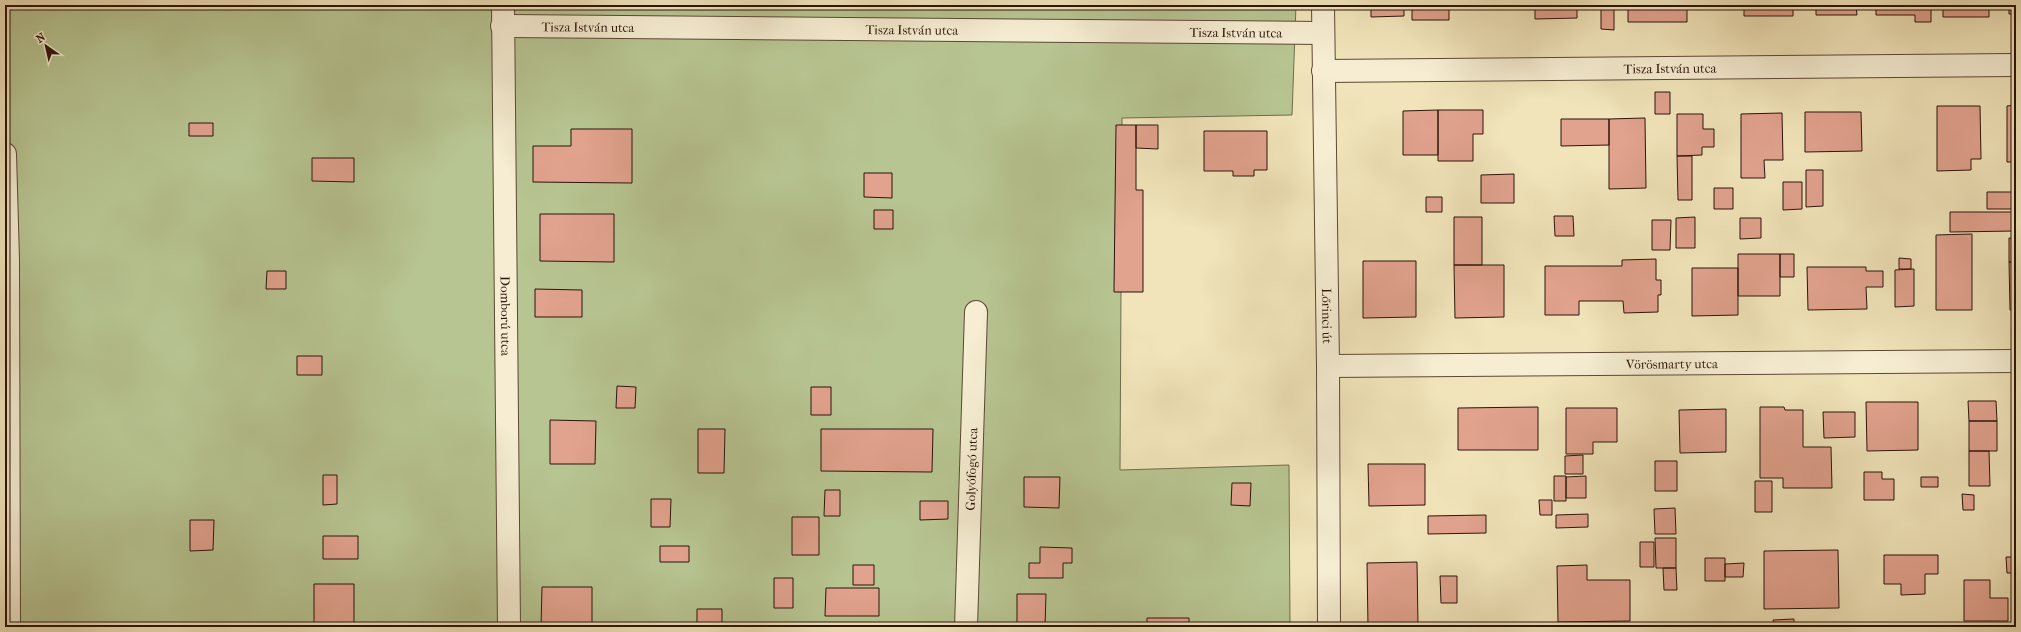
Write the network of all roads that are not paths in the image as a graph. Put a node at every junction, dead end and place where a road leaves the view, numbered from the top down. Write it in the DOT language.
graph roads {
  1 [pos="1323,5"];
  2 [pos="502,16"];
  3 [pos="1323,33"];
  4 [pos="2016,65"];
  5 [pos="1323,71"];
  6 [pos="5,154"];
  7 [pos="976,312"];
  8 [pos="2016,361"];
  9 [pos="1328,366"];
  10 [pos="9,627"];
  11 [pos="509,627"];
  12 [pos="966,627"];
  13 [pos="1328,627"];
  1 -- 3 [label="street, Lőrinci út"];
  2 -- 3 [label="street, Tisza István utca"];
  2 -- 11 [label="street, Domború utca"];
  3 -- 5 [label="street, Lőrinci út"];
  4 -- 5 [label="street, Tisza István utca"];
  5 -- 9 [label="street, Lőrinci út"];
  6 -- 10 [label="street"];
  7 -- 12 [label="street, Golyófogó utca"];
  8 -- 9 [label="street, Vörösmarty utca"];
  9 -- 13 [label="street, Lőrinci út"];
}
